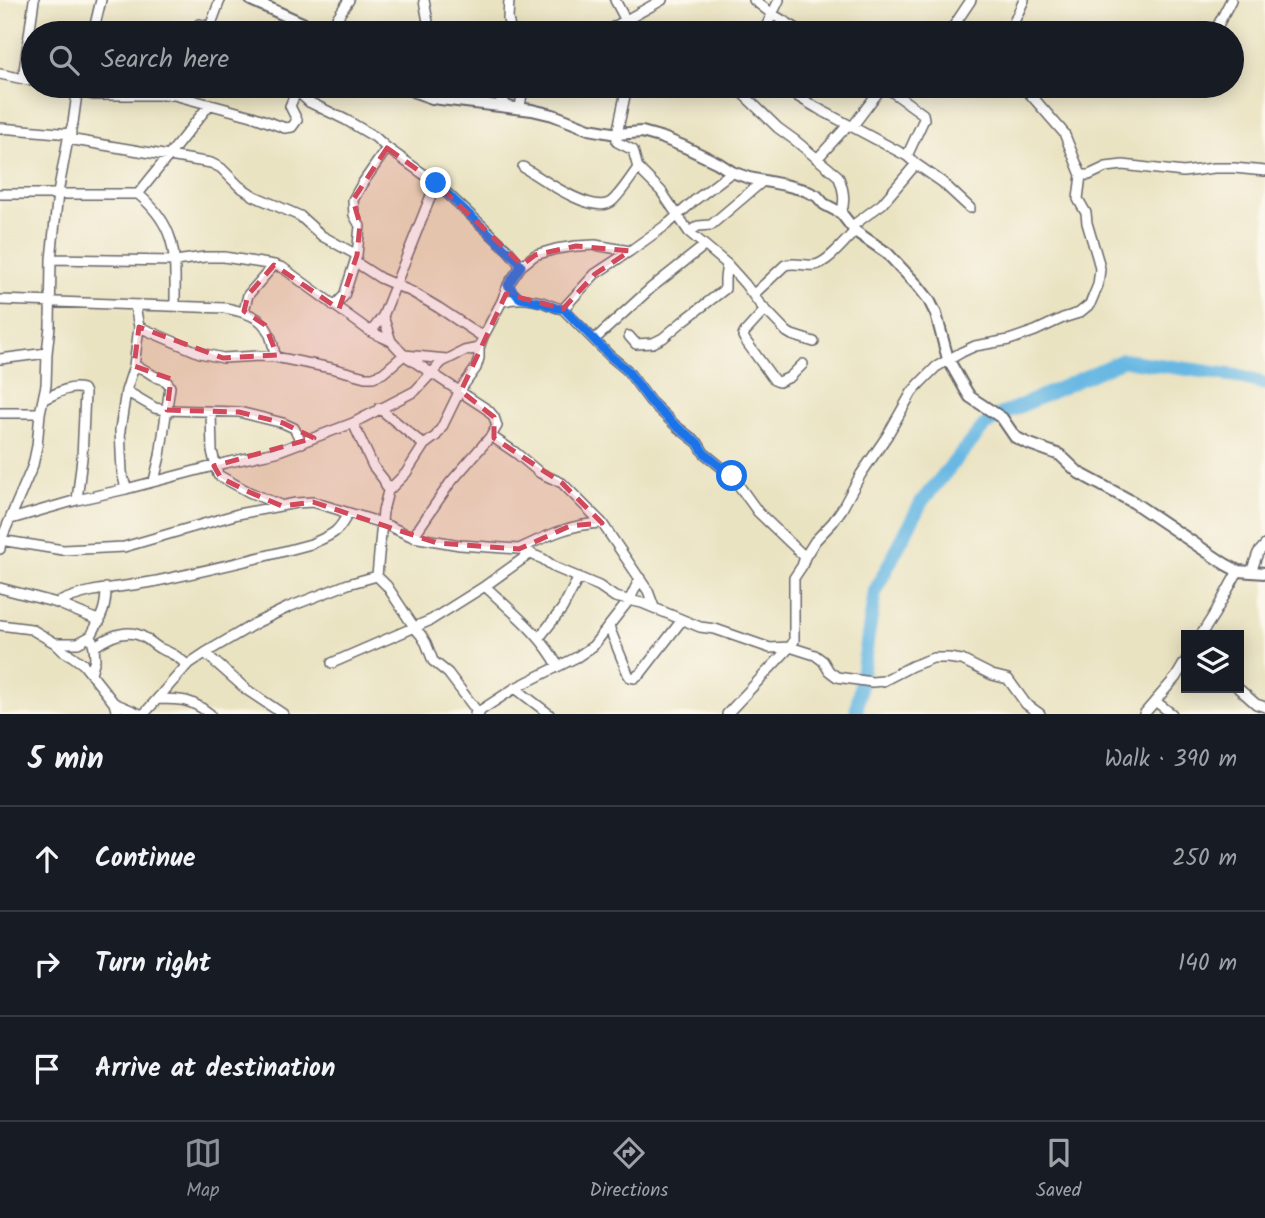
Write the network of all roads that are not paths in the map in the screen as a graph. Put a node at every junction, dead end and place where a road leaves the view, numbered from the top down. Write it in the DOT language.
graph roads {
  1 [pos="34,0"];
  2 [pos="101,0"];
  3 [pos="220,0"];
  4 [pos="251,0"];
  5 [pos="349,0"];
  6 [pos="424,0"];
  7 [pos="509,0"];
  8 [pos="615,0"];
  9 [pos="662,0"];
  10 [pos="754,0"];
  11 [pos="779,0"];
  12 [pos="971,0"];
  13 [pos="1024,0"];
  14 [pos="1231,0"];
  15 [pos="772,14"];
  16 [pos="625,19"];
  17 [pos="31,21"];
  18 [pos="96,21"];
  19 [pos="212,21"];
  20 [pos="298,21"];
  21 [pos="335,21"];
  22 [pos="428,21"];
  23 [pos="508,21"];
  24 [pos="622,21"];
  25 [pos="769,21"];
  26 [pos="784,21"];
  27 [pos="957,21"];
  28 [pos="1014,21"];
  29 [pos="1220,21"];
  30 [pos="0,74"];
  31 [pos="21,78"];
  32 [pos="75,98"];
  33 [pos="186,98"];
  34 [pos="294,98"];
  35 [pos="306,98"];
  36 [pos="432,98"];
  37 [pos="500,98"];
  38 [pos="521,98"];
  39 [pos="625,98"];
  40 [pos="747,98"];
  41 [pos="799,98"];
  42 [pos="873,98"];
  43 [pos="900,98"];
  44 [pos="1033,98"];
  45 [pos="309,102"];
  46 [pos="210,104"];
  47 [pos="290,106"];
  48 [pos="508,107"];
  49 [pos="520,108"];
  50 [pos="850,126"];
  51 [pos="0,128"];
  52 [pos="617,134"];
  53 [pos="69,136"];
  54 [pos="387,148"];
  55 [pos="168,155"];
  56 [pos="907,156"];
  57 [pos="817,159"];
  58 [pos="916,164"];
  59 [pos="523,167"];
  60 [pos="638,168"];
  61 [pos="1265,171"];
  62 [pos="732,172"];
  63 [pos="1081,175"];
  64 [pos="763,181"];
  65 [pos="436,183"];
  66 [pos="58,193"];
  67 [pos="0,194"];
  68 [pos="138,194"];
  69 [pos="970,208"];
  70 [pos="841,213"];
  71 [pos="677,216"];
  72 [pos="854,229"];
  73 [pos="689,232"];
  74 [pos="705,246"];
  75 [pos="630,251"];
  76 [pos="356,258"];
  77 [pos="51,259"];
  78 [pos="175,261"];
  79 [pos="727,264"];
  80 [pos="274,265"];
  81 [pos="521,266"];
  82 [pos="396,284"];
  83 [pos="745,284"];
  84 [pos="508,285"];
  85 [pos="725,289"];
  86 [pos="753,295"];
  87 [pos="520,298"];
  88 [pos="0,300"];
  89 [pos="502,301"];
  90 [pos="50,302"];
  91 [pos="135,306"];
  92 [pos="176,306"];
  93 [pos="334,306"];
  94 [pos="564,309"];
  95 [pos="765,310"];
  96 [pos="244,312"];
  97 [pos="383,316"];
  98 [pos="139,327"];
  99 [pos="371,332"];
  100 [pos="629,336"];
  101 [pos="483,337"];
  102 [pos="594,340"];
  103 [pos="391,341"];
  104 [pos="814,342"];
  105 [pos="479,348"];
  106 [pos="47,354"];
  107 [pos="404,355"];
  108 [pos="275,357"];
  109 [pos="0,359"];
  110 [pos="448,359"];
  111 [pos="948,359"];
  112 [pos="803,364"];
  113 [pos="134,366"];
  114 [pos="431,373"];
  115 [pos="460,390"];
  116 [pos="126,391"];
  117 [pos="44,399"];
  118 [pos="379,408"];
  119 [pos="167,410"];
  120 [pos="211,412"];
  121 [pos="0,413"];
  122 [pos="40,413"];
  123 [pos="352,423"];
  124 [pos="491,436"];
  125 [pos="302,443"];
  126 [pos="424,445"];
  127 [pos="214,466"];
  128 [pos="154,481"];
  129 [pos="126,489"];
  130 [pos="388,491"];
  131 [pos="248,492"];
  132 [pos="77,500"];
  133 [pos="282,506"];
  134 [pos="250,512"];
  135 [pos="348,513"];
  136 [pos="11,519"];
  137 [pos="382,523"];
  138 [pos="601,523"];
  139 [pos="413,537"];
  140 [pos="0,543"];
  141 [pos="1265,545"];
  142 [pos="519,549"];
  143 [pos="531,553"];
  144 [pos="805,557"];
  145 [pos="1238,571"];
  146 [pos="1251,572"];
  147 [pos="1265,573"];
  148 [pos="377,576"];
  149 [pos="579,577"];
  150 [pos="640,579"];
  151 [pos="485,586"];
  152 [pos="0,588"];
  153 [pos="106,588"];
  154 [pos="631,599"];
  155 [pos="57,603"];
  156 [pos="654,607"];
  157 [pos="681,620"];
  158 [pos="100,621"];
  159 [pos="0,625"];
  160 [pos="414,627"];
  161 [pos="609,627"];
  162 [pos="1204,630"];
  163 [pos="91,636"];
  164 [pos="539,638"];
  165 [pos="55,643"];
  166 [pos="94,647"];
  167 [pos="790,647"];
  168 [pos="205,653"];
  169 [pos="332,663"];
  170 [pos="187,665"];
  171 [pos="558,666"];
  172 [pos="1181,668"];
  173 [pos="91,673"];
  174 [pos="515,688"];
  175 [pos="1244,693"];
  176 [pos="158,699"];
  177 [pos="1155,701"];
  178 [pos="114,703"];
  179 [pos="1265,707"];
  180 [pos="477,713"];
  181 [pos="117,714"];
  182 [pos="142,714"];
  183 [pos="209,714"];
  184 [pos="283,714"];
  185 [pos="550,714"];
  186 [pos="727,714"];
  187 [pos="1040,714"];
  188 [pos="1143,714"];
  189 [pos="1172,714"];
  1 -- 17 [label="street"];
  2 -- 18 [label="street"];
  3 -- 19 [label="street"];
  4 -- 20 [label="street"];
  5 -- 21 [label="street"];
  6 -- 22 [label="street"];
  7 -- 23 [label="street"];
  8 -- 16 [label="street"];
  9 -- 16 [label="street"];
  10 -- 15 [label="street"];
  11 -- 15 [label="street"];
  12 -- 27 [label="street"];
  13 -- 28 [label="street"];
  14 -- 29 [label="street"];
  15 -- 25 [label="street"];
  15 -- 26 [label="street"];
  16 -- 24 [label="street"];
  30 -- 31 [label="street"];
  32 -- 53 [label="street"];
  33 -- 46 [label="street"];
  34 -- 47 [label="street"];
  35 -- 45 [label="street"];
  36 -- 48 [label="street"];
  37 -- 48 [label="street"];
  38 -- 49 [label="street"];
  39 -- 52 [label="street"];
  40 -- 57 [label="street"];
  41 -- 50 [label="street"];
  42 -- 50 [label="street"];
  43 -- 56 [label="street"];
  44 -- 63 [label="street"];
  45 -- 47 [label="street"];
  45 -- 54 [label="street"];
  46 -- 47 [label="street"];
  46 -- 55 [label="street"];
  48 -- 49 [label="street"];
  49 -- 52 [label="street"];
  50 -- 56 [label="street"];
  50 -- 57 [label="street"];
  51 -- 53 [label="street"];
  52 -- 60 [label="street"];
  52 -- 62 [label="street"];
  53 -- 55 [label="street"];
  53 -- 66 [label="street"];
  54 -- 65 [label="street"];
  54 -- 76 [label="street"];
  55 -- 68 [label="street"];
  55 -- 76 [label="street"];
  56 -- 58 [label="street"];
  57 -- 70 [label="street"];
  58 -- 69 [label="street"];
  58 -- 72 [label="street"];
  59 -- 60 [label="street"];
  60 -- 71 [label="street"];
  61 -- 63 [label="street"];
  62 -- 64 [label="street"];
  62 -- 71 [label="street"];
  63 -- 111 [label="street"];
  64 -- 70 [label="street"];
  64 -- 73 [label="street"];
  65 -- 81 [label="street"];
  65 -- 82 [label="street"];
  66 -- 67 [label="street"];
  66 -- 68 [label="street"];
  66 -- 77 [label="street"];
  68 -- 78 [label="street"];
  70 -- 72 [label="street"];
  71 -- 73 [label="street"];
  71 -- 75 [label="street"];
  72 -- 86 [label="street"];
  72 -- 111 [label="street"];
  73 -- 74 [label="street"];
  74 -- 79 [label="street"];
  74 -- 102 [label="street"];
  75 -- 81 [label="street"];
  75 -- 94 [label="street"];
  76 -- 82 [label="street"];
  76 -- 93 [label="street"];
  77 -- 78 [label="street"];
  77 -- 90 [label="street"];
  78 -- 80 [label="street"];
  78 -- 92 [label="street"];
  79 -- 83 [label="street"];
  79 -- 85 [label="street"];
  80 -- 93 [label="street"];
  80 -- 96 [label="street"];
  81 -- 84 [label="street"];
  82 -- 97 [label="street"];
  82 -- 101 [label="street"];
  83 -- 85 [label="street"];
  83 -- 86 [label="street"];
  84 -- 87 [label="street"];
  84 -- 89 [label="street"];
  85 -- 100 [label="street"];
  86 -- 95 [label="street"];
  87 -- 89 [label="street"];
  87 -- 94 [label="street"];
  88 -- 90 [label="street"];
  89 -- 101 [label="street"];
  90 -- 91 [label="street"];
  90 -- 106 [label="street"];
  91 -- 92 [label="street"];
  91 -- 98 [label="street"];
  92 -- 96 [label="street"];
  93 -- 99 [label="street"];
  94 -- 102 [label="street"];
  95 -- 104 [label="street"];
  95 -- 112 [label="street"];
  96 -- 108 [label="street"];
  97 -- 99 [label="street"];
  97 -- 103 [label="street"];
  98 -- 108 [label="street"];
  98 -- 113 [label="street"];
  99 -- 103 [label="street"];
  101 -- 105 [label="street"];
  102 -- 144 [label="street"];
  103 -- 107 [label="street"];
  105 -- 110 [label="street"];
  105 -- 115 [label="street"];
  106 -- 109 [label="street"];
  106 -- 117 [label="street"];
  107 -- 108 [label="street"];
  107 -- 110 [label="street"];
  107 -- 114 [label="street"];
  110 -- 114 [label="street"];
  111 -- 144 [label="street"];
  111 -- 145 [label="street"];
  113 -- 116 [label="street"];
  113 -- 119 [label="street"];
  114 -- 115 [label="street"];
  114 -- 118 [label="street"];
  115 -- 124 [label="street"];
  115 -- 126 [label="street"];
  116 -- 119 [label="street"];
  116 -- 129 [label="street"];
  117 -- 122 [label="street"];
  117 -- 132 [label="street"];
  118 -- 123 [label="street"];
  118 -- 126 [label="street"];
  119 -- 120 [label="street"];
  119 -- 128 [label="street"];
  120 -- 125 [label="street"];
  120 -- 127 [label="street"];
  121 -- 122 [label="street"];
  122 -- 136 [label="street"];
  123 -- 125 [label="street"];
  123 -- 130 [label="street"];
  124 -- 138 [label="street"];
  124 -- 139 [label="street"];
  125 -- 127 [label="street"];
  126 -- 130 [label="street"];
  127 -- 128 [label="street"];
  127 -- 131 [label="street"];
  128 -- 129 [label="street"];
  129 -- 132 [label="street"];
  130 -- 137 [label="street"];
  131 -- 133 [label="street"];
  131 -- 134 [label="street"];
  132 -- 136 [label="street"];
  133 -- 134 [label="street"];
  133 -- 135 [label="street"];
  134 -- 140 [label="street"];
  135 -- 137 [label="street"];
  135 -- 153 [label="street"];
  136 -- 140 [label="street"];
  137 -- 139 [label="street"];
  137 -- 148 [label="street"];
  138 -- 142 [label="street"];
  138 -- 150 [label="street"];
  139 -- 142 [label="street"];
  141 -- 146 [label="street"];
  142 -- 143 [label="street"];
  143 -- 149 [label="street"];
  143 -- 151 [label="street"];
  144 -- 167 [label="street"];
  145 -- 146 [label="street"];
  145 -- 162 [label="street"];
  146 -- 147 [label="street"];
  148 -- 160 [label="street"];
  148 -- 168 [label="street"];
  149 -- 154 [label="street"];
  149 -- 164 [label="street"];
  150 -- 154 [label="street"];
  150 -- 156 [label="street"];
  151 -- 160 [label="street"];
  151 -- 164 [label="street"];
  152 -- 155 [label="street"];
  153 -- 155 [label="street"];
  153 -- 158 [label="street"];
  154 -- 156 [label="street"];
  154 -- 161 [label="street"];
  155 -- 158 [label="street"];
  156 -- 157 [label="street"];
  157 -- 161 [label="street"];
  157 -- 167 [label="street"];
  158 -- 163 [label="street"];
  159 -- 165 [label="street"];
  160 -- 169 [label="street"];
  160 -- 180 [label="street"];
  161 -- 171 [label="street"];
  163 -- 165 [label="street"];
  163 -- 166 [label="street"];
  164 -- 171 [label="street"];
  165 -- 173 [label="street"];
  166 -- 170 [label="street"];
  166 -- 173 [label="street"];
  167 -- 186 [label="street"];
  167 -- 187 [label="street"];
  168 -- 170 [label="street"];
  168 -- 184 [label="street"];
  170 -- 176 [label="street"];
  171 -- 174 [label="street"];
  172 -- 177 [label="street"];
  173 -- 178 [label="street"];
  174 -- 180 [label="street"];
  174 -- 185 [label="street"];
  175 -- 179 [label="street"];
  176 -- 182 [label="street"];
  176 -- 183 [label="street"];
  177 -- 188 [label="street"];
  177 -- 189 [label="street"];
  178 -- 181 [label="street"];
  178 -- 182 [label="street"];
}
